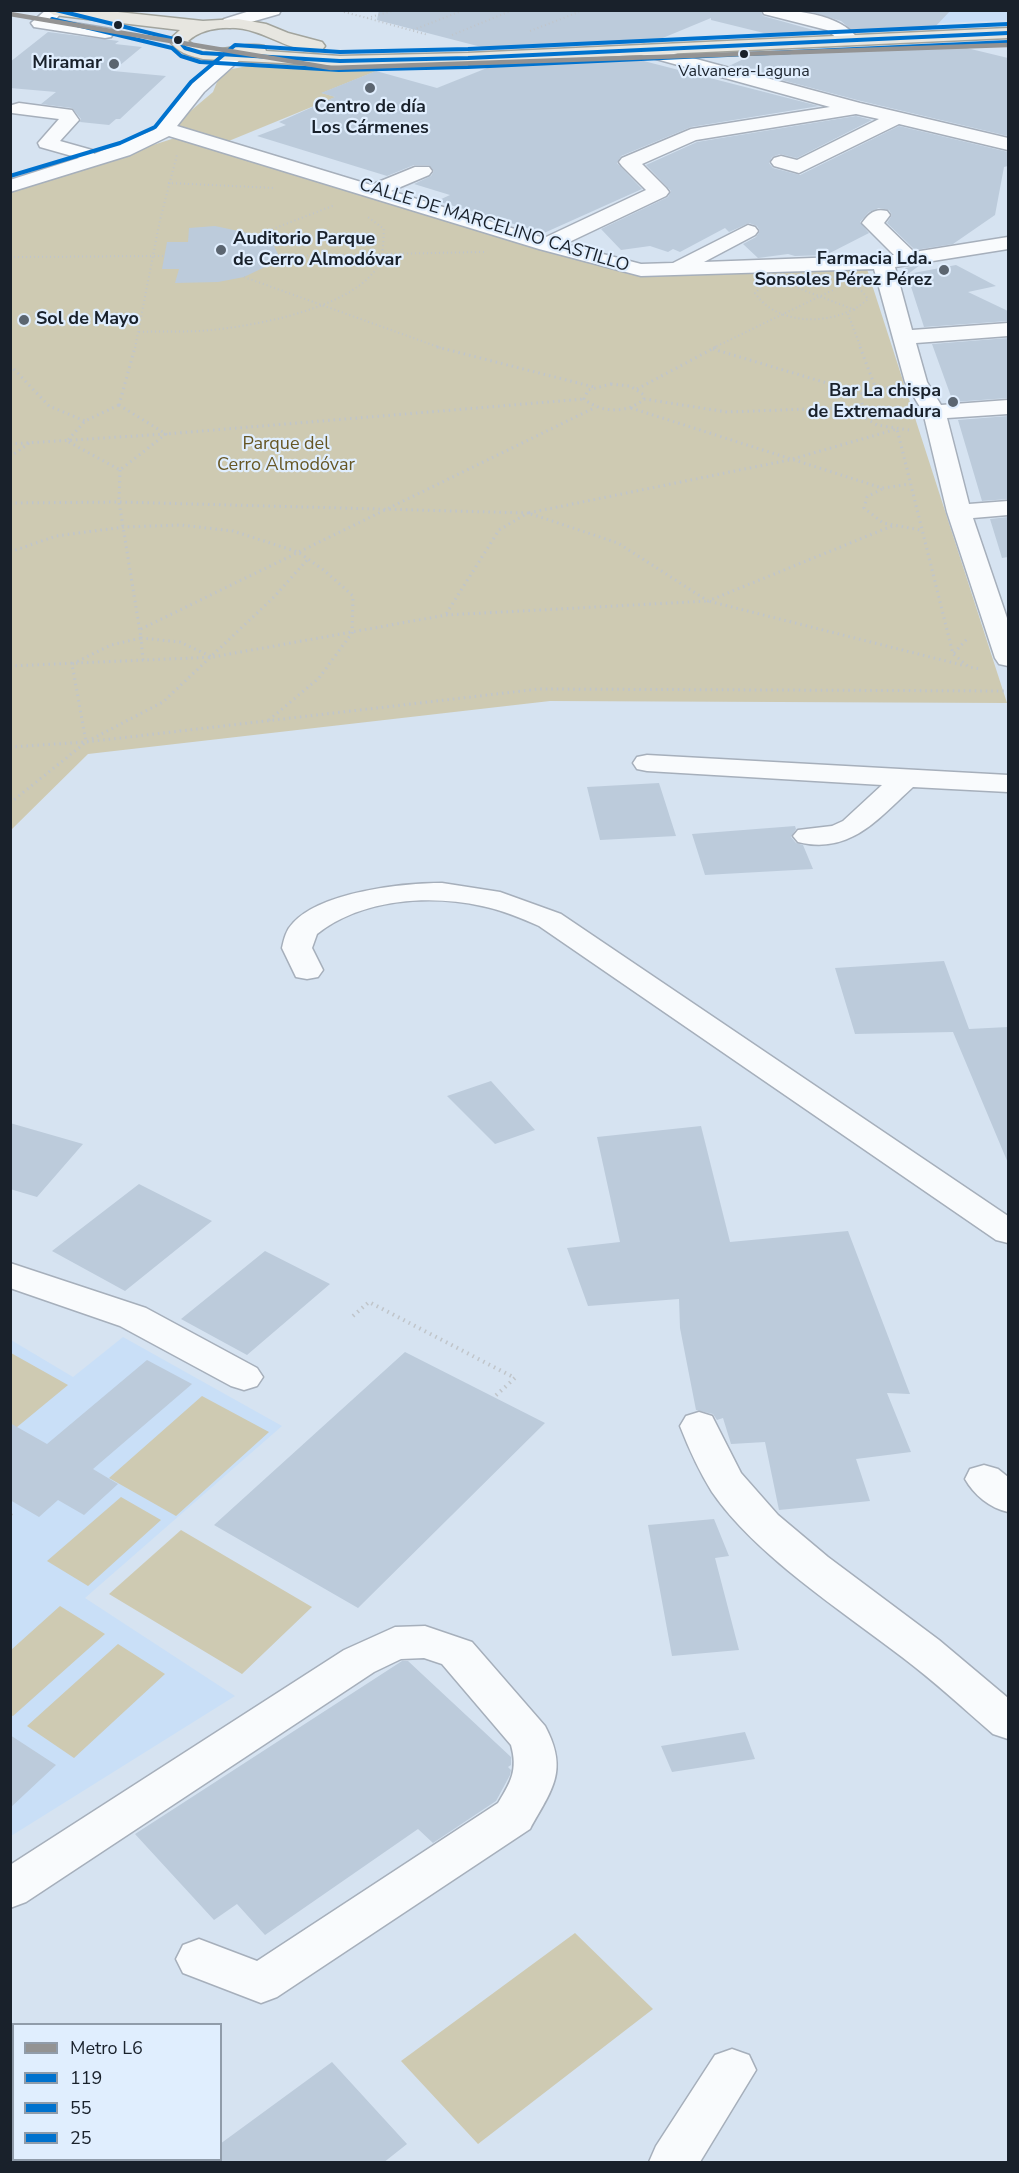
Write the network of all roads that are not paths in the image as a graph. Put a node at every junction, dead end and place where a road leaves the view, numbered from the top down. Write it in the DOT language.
graph roads {
  1 [pos="273,10"];
  2 [pos="770,10"];
  3 [pos="59,11"];
  4 [pos="230,23"];
  5 [pos="204,26"];
  6 [pos="105,33"];
  7 [pos="272,33"];
  8 [pos="1008,33"];
  9 [pos="850,40"];
  10 [pos="183,45"];
  11 [pos="644,50"];
  12 [pos="237,54"];
  13 [pos="425,59"];
  14 [pos="44,90"];
  15 [pos="856,108"];
  16 [pos="15,113"];
  17 [pos="896,117"];
  18 [pos="166,129"];
  19 [pos="59,131"];
  20 [pos="126,140"];
  21 [pos="1008,144"];
  22 [pos="85,154"];
  23 [pos="781,162"];
  24 [pos="15,171"];
  25 [pos="422,171"];
  26 [pos="10,186"];
  27 [pos="375,191"];
  28 [pos="880,215"];
  29 [pos="748,231"];
  30 [pos="1008,243"];
  31 [pos="546,244"];
  32 [pos="910,259"];
  33 [pos="883,263"];
  34 [pos="675,269"];
  35 [pos="1008,330"];
  36 [pos="904,337"];
  37 [pos="1008,407"];
  38 [pos="936,422"];
  39 [pos="1008,508"];
  40 [pos="959,512"];
  41 [pos="1003,661"];
  42 [pos="647,763"];
  43 [pos="906,778"];
  44 [pos="1008,784"];
  45 [pos="808,836"];
  46 [pos="307,970"];
  47 [pos="1008,1232"];
  48 [pos="10,1275"];
  49 [pos="244,1377"];
  50 [pos="699,1426"];
  51 [pos="1008,1722"];
  52 [pos="10,1889"];
  53 [pos="199,1959"];
  54 [pos="732,2070"];
  55 [pos="674,2163"];
  1 -- 4 [label="street"];
  2 -- 9 [label="street"];
  3 -- 5 [label="main road"];
  3 -- 6 [label="street"];
  3 -- 10 [label="main road"];
  4 -- 5 [label="main road"];
  4 -- 7 [label="main road"];
  5 -- 10 [label="main road"];
  7 -- 12 [label="main road"];
  7 -- 13 [label="main road"];
  8 -- 9 [label="main road"];
  9 -- 11 [label="main road"];
  10 -- 12 [label="main road"];
  10 -- 20 [label="street"];
  11 -- 13 [label="main road"];
  11 -- 15 [label="street"];
  12 -- 13 [label="main road"];
  12 -- 18 [label="street"];
  14 -- 16 [label="street"];
  15 -- 17 [label="street"];
  15 -- 31 [label="street"];
  16 -- 19 [label="street"];
  17 -- 21 [label="street"];
  17 -- 23 [label="street"];
  18 -- 26 [label="street"];
  18 -- 27 [label="street, CALLE DE MARCELINO CASTILLO"];
  19 -- 20 [label="street"];
  19 -- 22 [label="street"];
  20 -- 22 [label="street"];
  22 -- 24 [label="street"];
  25 -- 27 [label="street"];
  27 -- 31 [label="street, CALLE DE MARCELINO CASTILLO"];
  28 -- 32 [label="street"];
  29 -- 34 [label="street"];
  30 -- 32 [label="street, CALLE DE MARCELINO CASTILLO"];
  31 -- 34 [label="street, CALLE DE MARCELINO CASTILLO"];
  32 -- 33 [label="street, CALLE DE MARCELINO CASTILLO"];
  33 -- 34 [label="street, CALLE DE MARCELINO CASTILLO"];
  33 -- 36 [label="street"];
  35 -- 36 [label="street"];
  36 -- 38 [label="street"];
  37 -- 38 [label="street"];
  38 -- 40 [label="street"];
  39 -- 40 [label="street"];
  40 -- 41 [label="street"];
  42 -- 43 [label="street"];
  43 -- 44 [label="street"];
  43 -- 45 [label="street"];
  46 -- 47 [label="street"];
  48 -- 49 [label="street"];
  50 -- 51 [label="street"];
  52 -- 53 [label="street"];
  54 -- 55 [label="street"];
}
